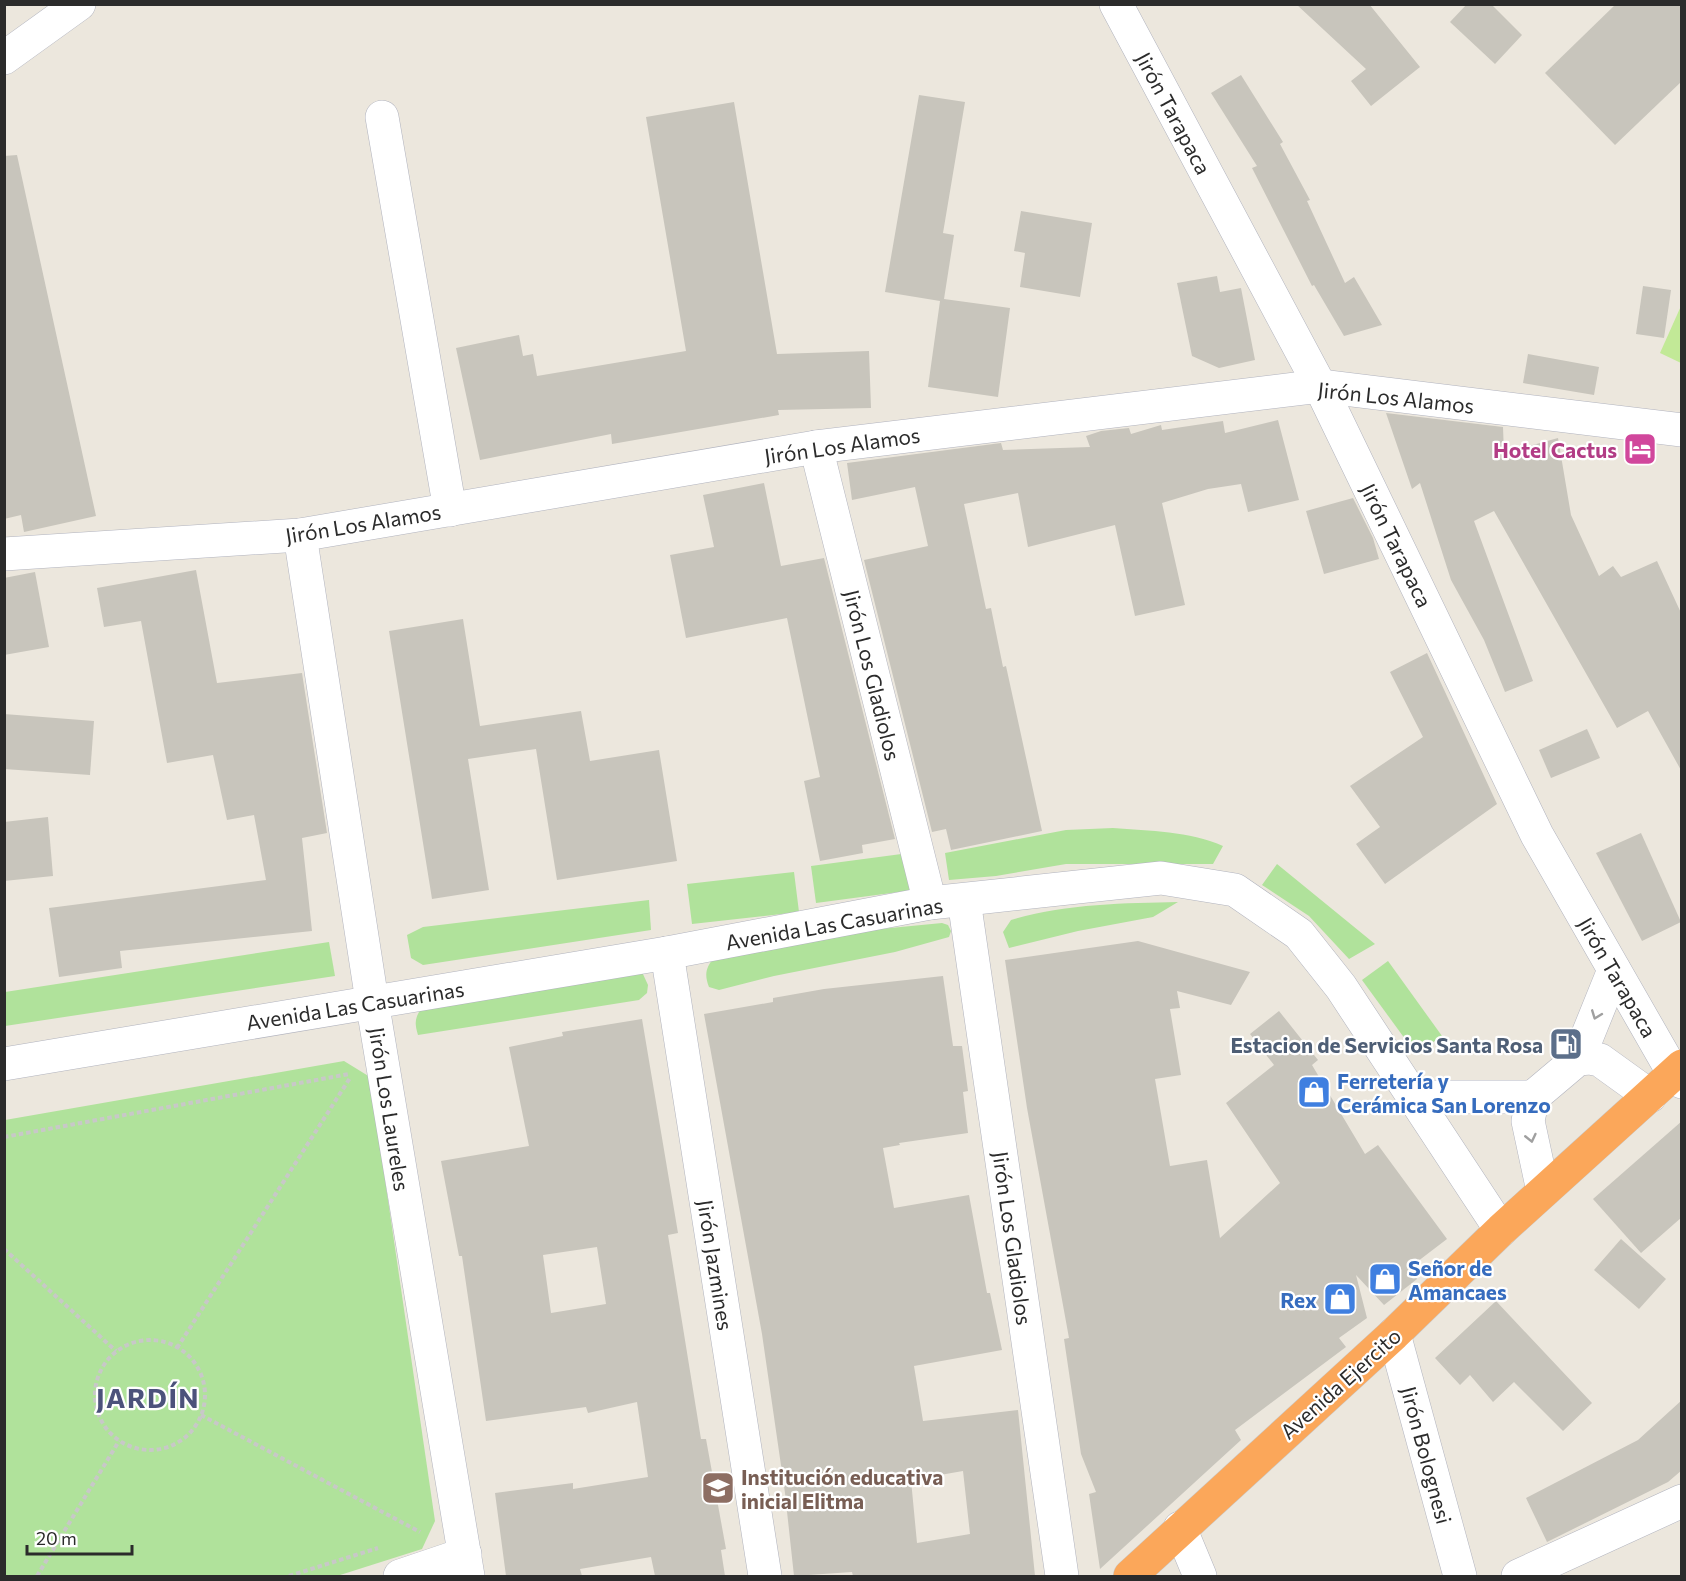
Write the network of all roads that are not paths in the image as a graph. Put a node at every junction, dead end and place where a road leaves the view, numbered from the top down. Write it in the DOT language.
graph roads {
  1 [pos="79,4"];
  2 [pos="1116,4"];
  3 [pos="4,58"];
  4 [pos="382,117"];
  5 [pos="1320,386"];
  6 [pos="1682,430"];
  7 [pos="816,447"];
  8 [pos="450,510"];
  9 [pos="300,535"];
  10 [pos="4,554"];
  11 [pos="964,900"];
  12 [pos="930,903"];
  13 [pos="667,953"];
  14 [pos="1614,970"];
  15 [pos="372,1001"];
  16 [pos="1578,1059"];
  17 [pos="4,1064"];
  18 [pos="1679,1074"];
  19 [pos="1650,1095"];
  20 [pos="1414,1097"];
  21 [pos="1533,1097"];
  22 [pos="1544,1191"];
  23 [pos="1501,1230"];
  24 [pos="1394,1334"];
  25 [pos="1682,1501"];
  26 [pos="1180,1528"];
  27 [pos="466,1565"];
  28 [pos="400,1576"];
  29 [pos="765,1576"];
  30 [pos="1062,1576"];
  31 [pos="1130,1576"];
  32 [pos="1200,1576"];
  33 [pos="1460,1576"];
  34 [pos="1518,1576"];
  1 -- 3 [label="street"];
  2 -- 5 [label="street, Jirón Tarapaca"];
  4 -- 8 [label="street"];
  5 -- 6 [label="street, Jirón Los Alamos"];
  5 -- 7 [label="street, Jirón Los Alamos"];
  5 -- 14 [label="street, Jirón Tarapaca"];
  7 -- 8 [label="street, Jirón Los Alamos"];
  7 -- 12 [label="street, Jirón Los Gladiolos"];
  8 -- 9 [label="street, Jirón Los Alamos"];
  9 -- 10 [label="street, Jirón Los Alamos"];
  9 -- 15 [label="street, Jirón Los Laureles"];
  11 -- 12 [label="street, Avenida Las Casuarinas"];
  11 -- 20 [label="street, Avenida Las Casuarinas"];
  11 -- 30 [label="street, Jirón Los Gladiolos"];
  12 -- 13 [label="street, Avenida Las Casuarinas"];
  13 -- 15 [label="street, Avenida Las Casuarinas"];
  13 -- 29 [label="street, Jirón Jazmines"];
  14 -- 16 [label="street, one-way"];
  14 -- 18 [label="street, Jirón Tarapaca"];
  15 -- 17 [label="street, Avenida Las Casuarinas"];
  15 -- 27 [label="street, Jirón Los Laureles"];
  16 -- 19 [label="street"];
  16 -- 21 [label="street"];
  18 -- 19 [label="highway, Avenida Ejercito"];
  19 -- 22 [label="highway, Avenida Ejercito"];
  20 -- 21 [label="street"];
  20 -- 23 [label="street, Avenida Las Casuarinas"];
  21 -- 22 [label="street, one-way"];
  22 -- 23 [label="highway, Avenida Ejercito"];
  23 -- 24 [label="highway, Avenida Ejercito"];
  24 -- 26 [label="highway, Avenida Ejercito"];
  24 -- 33 [label="street, Jirón Bolognesi"];
  25 -- 34 [label="street"];
  26 -- 31 [label="highway, Avenida Ejercito"];
  26 -- 32 [label="street"];
  27 -- 28 [label="street"];
}
